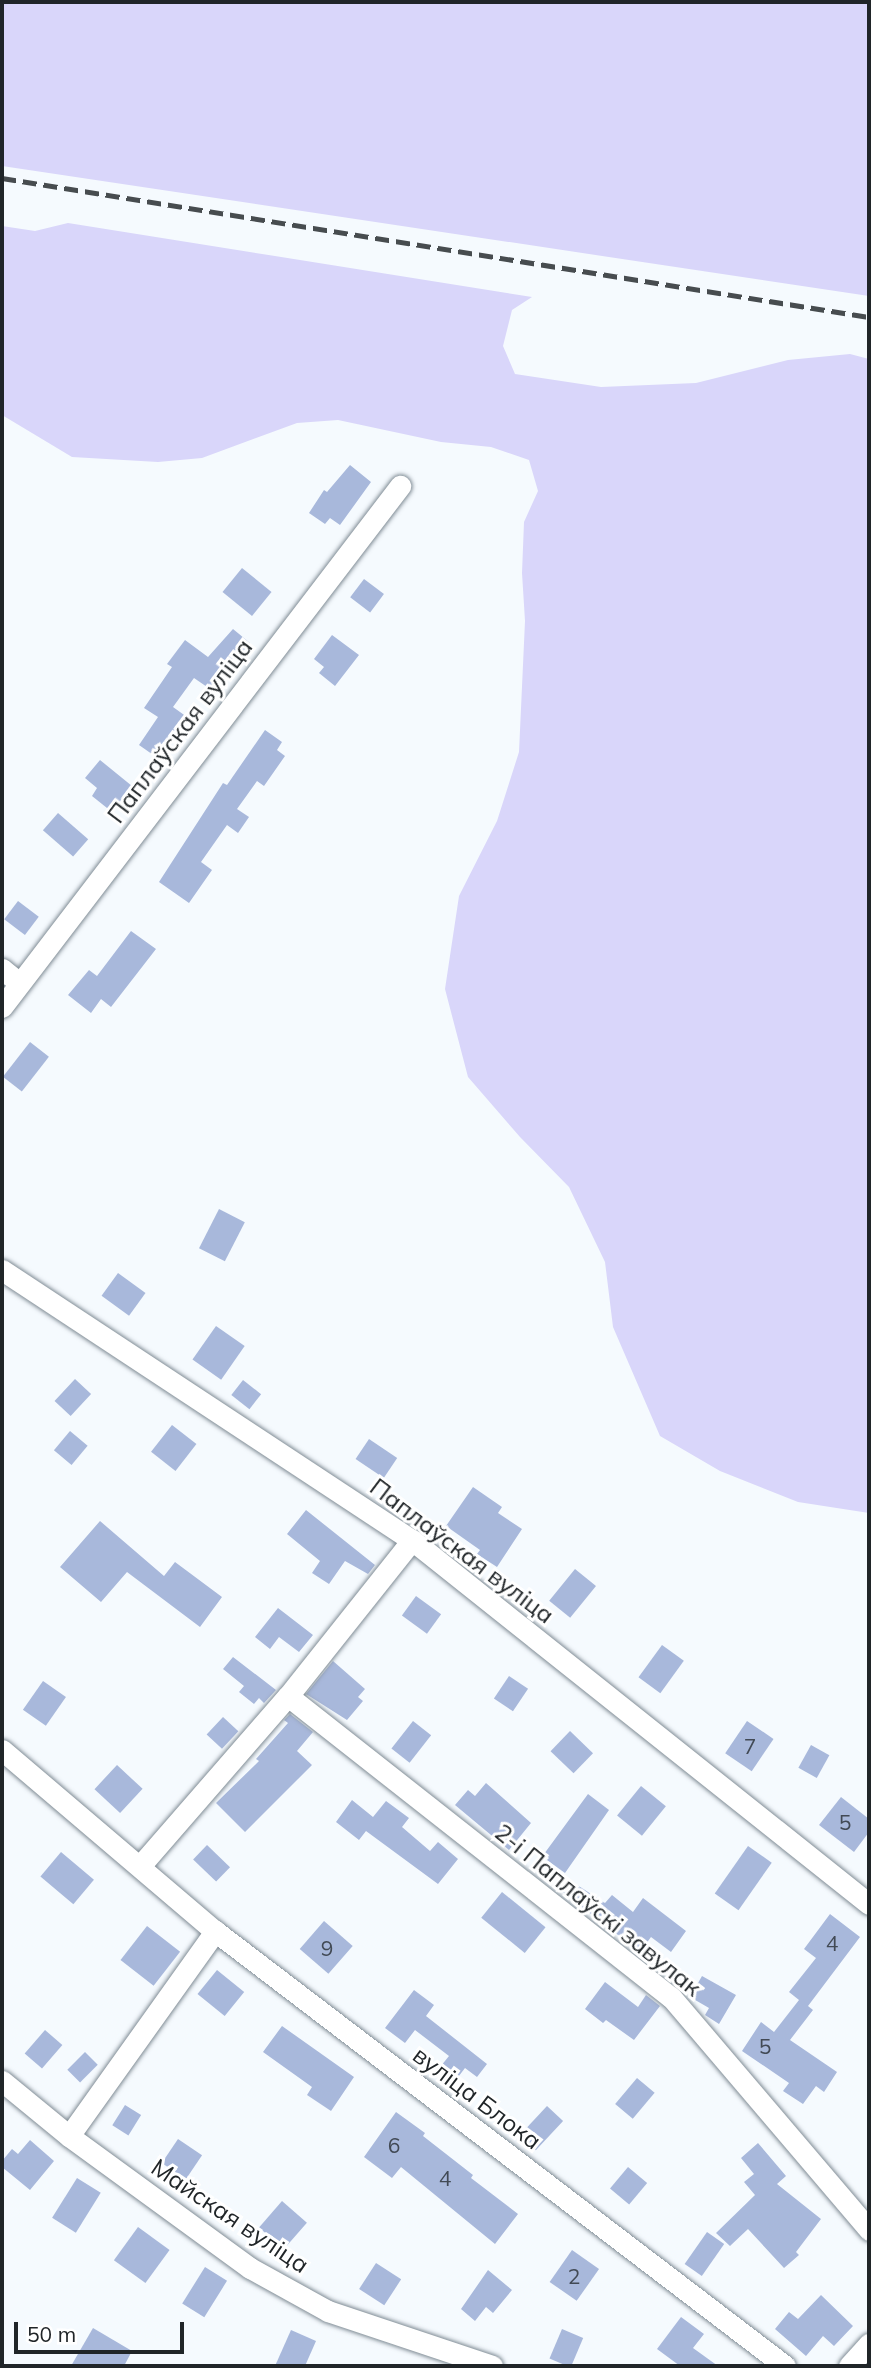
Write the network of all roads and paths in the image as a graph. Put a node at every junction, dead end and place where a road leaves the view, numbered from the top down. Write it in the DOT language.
graph roads {
  1 [pos="400,486"];
  2 [pos="2,969"];
  3 [pos="19,983"];
  4 [pos="2,1007"];
  5 [pos="2,1270"];
  6 [pos="412,1540"];
  7 [pos="288,1696"];
  8 [pos="2,1750"];
  9 [pos="140,1867"];
  10 [pos="869,1904"];
  11 [pos="215,1931"];
  12 [pos="2,2081"];
  13 [pos="69,2136"];
  14 [pos="869,2230"];
  15 [pos="869,2344"];
  16 [pos="492,2366"];
  17 [pos="785,2366"];
  18 [pos="849,2366"];
  1 -- 3 [label="street, Паплаўская вуліца"];
  2 -- 3 [label="street"];
  3 -- 4 [label="street, Паплаўская вуліца"];
  5 -- 6 [label="street, Паплаўская вуліца"];
  6 -- 7 [label="street"];
  6 -- 10 [label="street, Паплаўская вуліца"];
  7 -- 9 [label="street"];
  7 -- 14 [label="street, 2-і Паплаўскі завулак"];
  8 -- 9 [label="street, вуліца Блока"];
  9 -- 11 [label="street, вуліца Блока"];
  11 -- 13 [label="street"];
  11 -- 17 [label="street, вуліца Блока"];
  12 -- 13 [label="street, Майская вуліца"];
  13 -- 16 [label="street, Майская вуліца"];
  15 -- 18 [label="street"];
}
